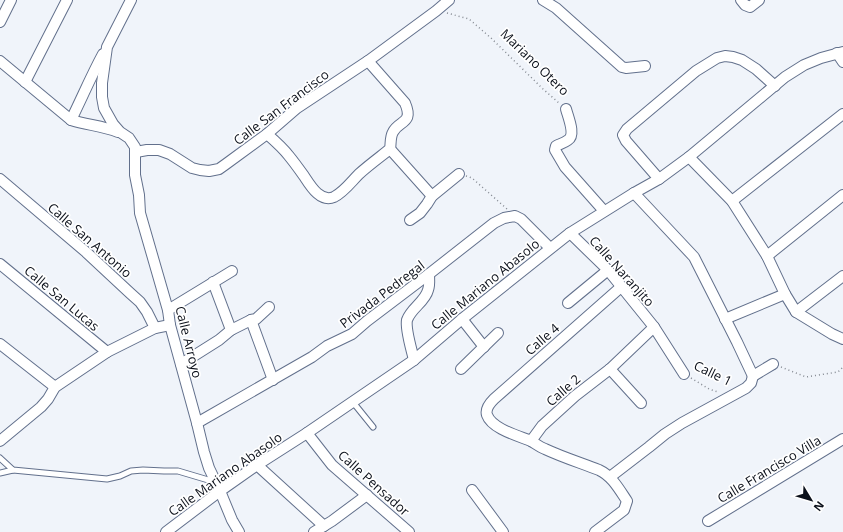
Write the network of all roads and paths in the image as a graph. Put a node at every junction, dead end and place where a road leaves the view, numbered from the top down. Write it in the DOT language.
graph roads {
  1 [pos="11,0"];
  2 [pos="66,0"];
  3 [pos="131,0"];
  4 [pos="449,0"];
  5 [pos="543,0"];
  6 [pos="741,0"];
  7 [pos="759,0"];
  8 [pos="436,11"];
  9 [pos="0,22"];
  10 [pos="107,47"];
  11 [pos="840,52"];
  12 [pos="0,61"];
  13 [pos="368,61"];
  14 [pos="843,62"];
  15 [pos="645,66"];
  16 [pos="25,82"];
  17 [pos="775,86"];
  18 [pos="566,110"];
  19 [pos="843,114"];
  20 [pos="71,120"];
  21 [pos="120,132"];
  22 [pos="267,134"];
  23 [pos="390,149"];
  24 [pos="136,152"];
  25 [pos="689,157"];
  26 [pos="459,174"];
  27 [pos="0,179"];
  28 [pos="659,179"];
  29 [pos="634,193"];
  30 [pos="843,195"];
  31 [pos="432,196"];
  32 [pos="732,201"];
  33 [pos="604,211"];
  34 [pos="515,216"];
  35 [pos="410,220"];
  36 [pos="570,233"];
  37 [pos="550,248"];
  38 [pos="767,256"];
  39 [pos="0,264"];
  40 [pos="608,270"];
  41 [pos="232,271"];
  42 [pos="429,274"];
  43 [pos="843,276"];
  44 [pos="213,282"];
  45 [pos="621,287"];
  46 [pos="785,294"];
  47 [pos="568,303"];
  48 [pos="269,307"];
  49 [pos="168,310"];
  50 [pos="796,312"];
  51 [pos="462,319"];
  52 [pos="725,319"];
  53 [pos="251,320"];
  54 [pos="170,325"];
  55 [pos="654,327"];
  56 [pos="155,328"];
  57 [pos="230,330"];
  58 [pos="498,333"];
  59 [pos="843,339"];
  60 [pos="0,344"];
  61 [pos="484,347"];
  62 [pos="107,352"];
  63 [pos="414,360"];
  64 [pos="181,364"];
  65 [pos="773,364"];
  66 [pos="843,367"];
  67 [pos="461,369"];
  68 [pos="610,369"];
  69 [pos="684,374"];
  70 [pos="753,376"];
  71 [pos="273,380"];
  72 [pos="55,387"];
  73 [pos="729,397"];
  74 [pos="352,401"];
  75 [pos="640,403"];
  76 [pos="197,423"];
  77 [pos="373,427"];
  78 [pos="307,433"];
  79 [pos="2,437"];
  80 [pos="843,439"];
  81 [pos="531,441"];
  82 [pos="0,458"];
  83 [pos="257,465"];
  84 [pos="12,470"];
  85 [pos="0,473"];
  86 [pos="610,477"];
  87 [pos="218,487"];
  88 [pos="472,490"];
  89 [pos="366,495"];
  90 [pos="708,521"];
  91 [pos="324,526"];
  92 [pos="406,531"];
  93 [pos="166,532"];
  94 [pos="239,532"];
  95 [pos="314,532"];
  96 [pos="503,532"];
  97 [pos="595,532"];
  1 -- 9 [label="street"];
  2 -- 16 [label="street"];
  3 -- 10 [label="street"];
  4 -- 8 [label="street, Calle San Francisco"];
  5 -- 15 [label="street"];
  6 -- 7 [label="street"];
  8 -- 13 [label="street, Calle San Francisco"];
  8 -- 18 [label="path, Mariano Otero"];
  10 -- 20 [label="street"];
  10 -- 21 [label="street"];
  11 -- 14 [label="street"];
  11 -- 17 [label="street, Calle Mariano Abasolo"];
  12 -- 16 [label="street"];
  13 -- 22 [label="street, Calle San Francisco"];
  13 -- 23 [label="street"];
  16 -- 20 [label="street"];
  17 -- 25 [label="street, Calle Mariano Abasolo"];
  17 -- 28 [label="street"];
  18 -- 33 [label="street, Mariano Otero"];
  19 -- 32 [label="street"];
  20 -- 21 [label="street"];
  21 -- 24 [label="street"];
  22 -- 23 [label="street"];
  22 -- 24 [label="street, Calle San Francisco"];
  23 -- 31 [label="street"];
  24 -- 49 [label="street, Calle Arroyo"];
  25 -- 28 [label="street, Calle Mariano Abasolo"];
  25 -- 32 [label="street"];
  26 -- 31 [label="street"];
  26 -- 34 [label="path"];
  27 -- 56 [label="street, Calle San Antonio"];
  28 -- 29 [label="street, Calle Mariano Abasolo"];
  29 -- 33 [label="street, Calle Mariano Abasolo"];
  29 -- 52 [label="street"];
  30 -- 38 [label="street"];
  31 -- 35 [label="street"];
  32 -- 38 [label="street"];
  33 -- 36 [label="street, Calle Mariano Abasolo"];
  34 -- 37 [label="street"];
  34 -- 42 [label="street, Privada Pedregal"];
  36 -- 37 [label="street, Calle Mariano Abasolo"];
  36 -- 40 [label="street, Calle Naranjito"];
  37 -- 51 [label="street, Calle Mariano Abasolo"];
  38 -- 46 [label="street"];
  39 -- 62 [label="street, Calle San Lucas"];
  40 -- 45 [label="street, Calle Naranjito"];
  40 -- 47 [label="street"];
  41 -- 44 [label="street"];
  42 -- 63 [label="street"];
  42 -- 71 [label="street, Privada Pedregal"];
  43 -- 50 [label="street"];
  44 -- 49 [label="street"];
  44 -- 57 [label="street"];
  45 -- 55 [label="street, Calle Naranjito"];
  45 -- 81 [label="street, Calle 4"];
  46 -- 50 [label="street"];
  46 -- 52 [label="street"];
  48 -- 53 [label="street"];
  49 -- 54 [label="street, Calle Arroyo"];
  50 -- 59 [label="street"];
  51 -- 61 [label="street"];
  51 -- 63 [label="street, Calle Mariano Abasolo"];
  52 -- 70 [label="street"];
  53 -- 57 [label="street"];
  53 -- 71 [label="street"];
  54 -- 56 [label="street"];
  54 -- 64 [label="street, Calle Arroyo"];
  55 -- 68 [label="street, Calle 2"];
  55 -- 69 [label="street, Calle 1"];
  56 -- 62 [label="street"];
  57 -- 64 [label="street"];
  58 -- 61 [label="street"];
  60 -- 72 [label="street"];
  61 -- 67 [label="street"];
  62 -- 72 [label="street"];
  63 -- 74 [label="street, Calle Mariano Abasolo"];
  64 -- 76 [label="street, Calle Arroyo"];
  65 -- 66 [label="path"];
  65 -- 70 [label="street, Calle 1"];
  68 -- 75 [label="street"];
  68 -- 81 [label="street, Calle 2"];
  69 -- 73 [label="path, Calle 1"];
  70 -- 73 [label="street, Calle 1"];
  71 -- 76 [label="street, Privada Pedregal"];
  72 -- 79 [label="street"];
  73 -- 86 [label="street"];
  74 -- 77 [label="lane"];
  74 -- 78 [label="street, Calle Mariano Abasolo"];
  76 -- 87 [label="street, Calle Arroyo"];
  78 -- 83 [label="street, Calle Mariano Abasolo"];
  78 -- 89 [label="street, Calle Pensador"];
  80 -- 90 [label="street, Calle Francisco Villa"];
  81 -- 86 [label="street"];
  82 -- 84 [label="lane"];
  83 -- 87 [label="street, Calle Mariano Abasolo"];
  83 -- 91 [label="street"];
  84 -- 85 [label="lane"];
  84 -- 87 [label="lane"];
  86 -- 97 [label="street"];
  87 -- 93 [label="street, Calle Mariano Abasolo"];
  87 -- 94 [label="street, Calle Arroyo"];
  88 -- 96 [label="street"];
  89 -- 91 [label="street"];
  89 -- 92 [label="street, Calle Pensador"];
  91 -- 95 [label="street"];
}
